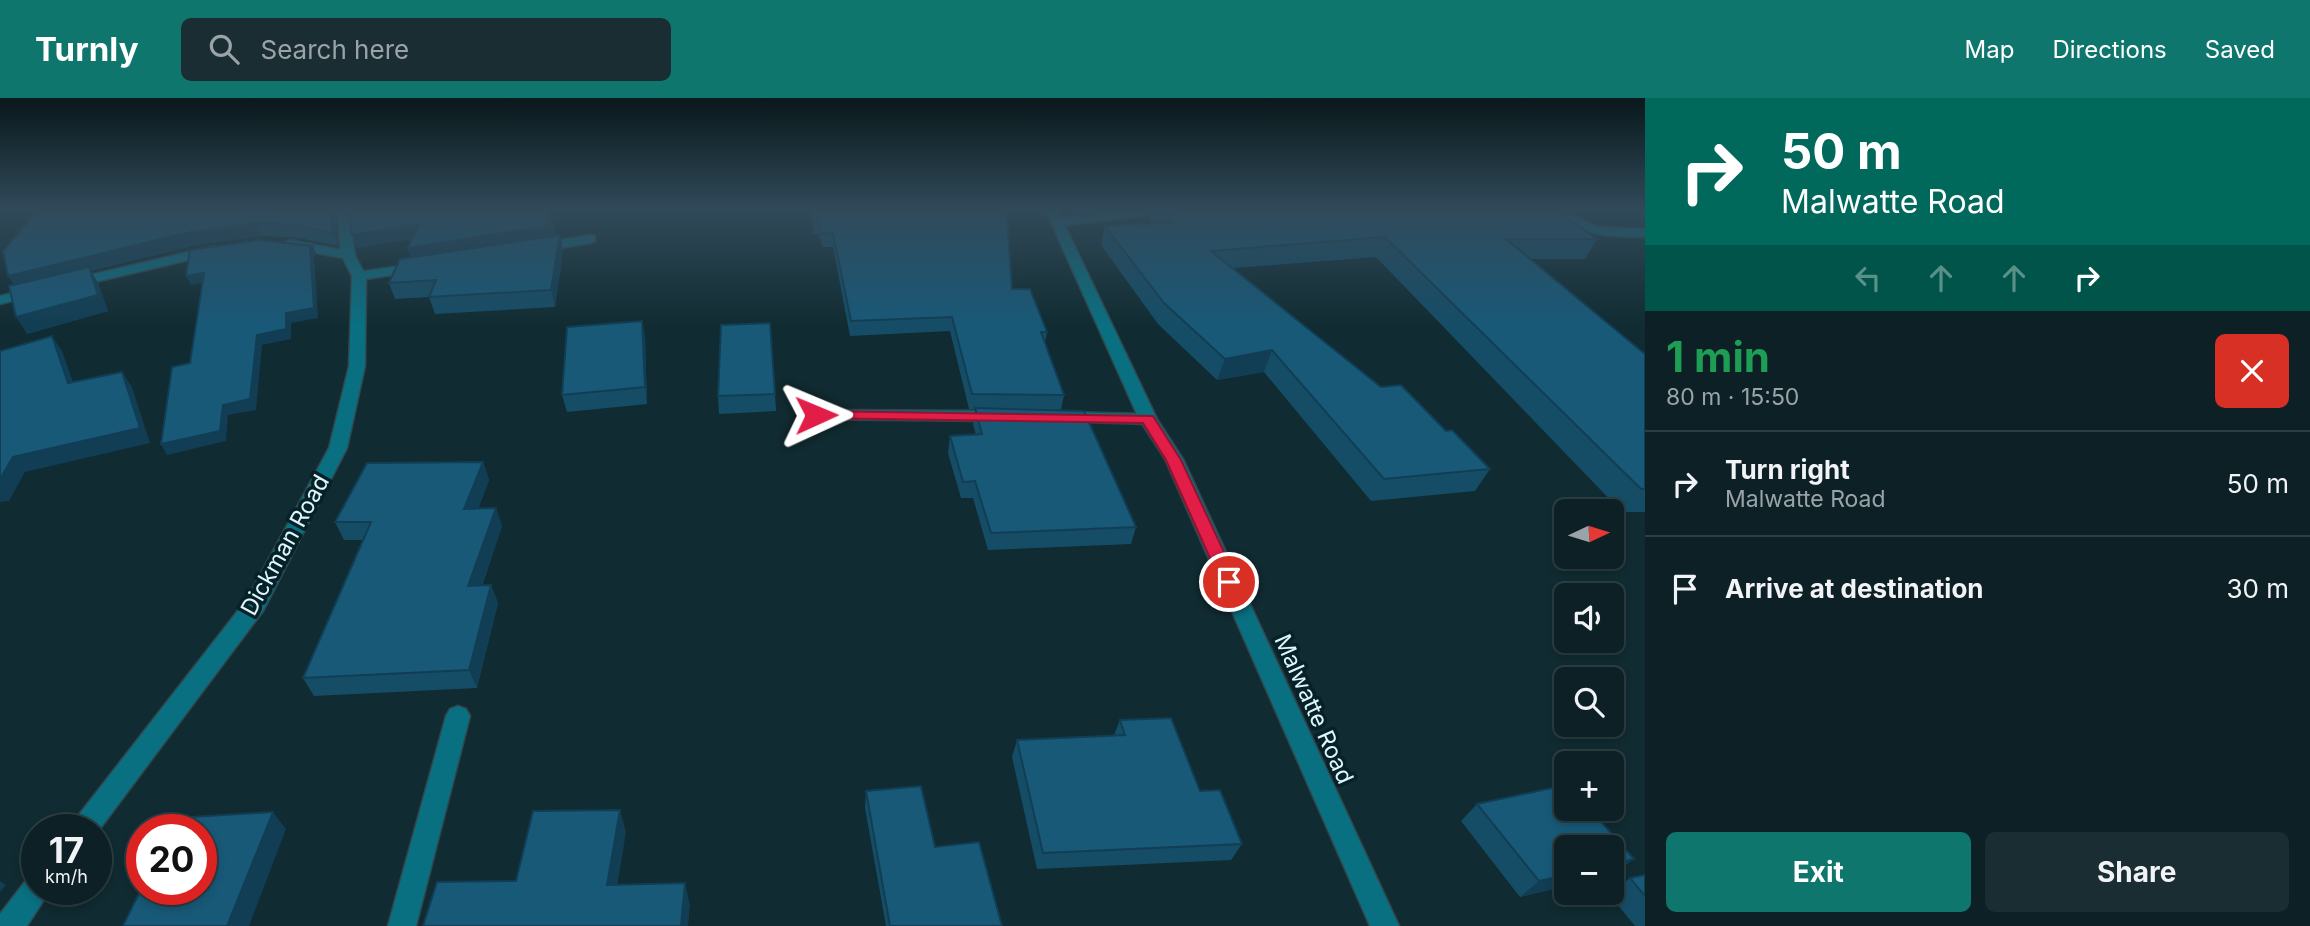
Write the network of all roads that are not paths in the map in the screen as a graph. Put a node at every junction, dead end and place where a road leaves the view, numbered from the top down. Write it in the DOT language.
graph roads {
  1 [pos="213,250"];
  2 [pos="322,250"];
  3 [pos="347,250"];
  4 [pos="1070,250"];
  5 [pos="348,255"];
  6 [pos="441,263"];
  7 [pos="359,276"];
  8 [pos="0,300"];
  9 [pos="816,415"];
  10 [pos="1148,419"];
  11 [pos="458,716"];
  12 [pos="95,814"];
  13 [pos="25,905"];
  14 [pos="9,926"];
  15 [pos="402,926"];
  16 [pos="1385,926"];
  1 -- 8 [label="street"];
  2 -- 5 [label="street"];
  3 -- 5 [label="street"];
  4 -- 10 [label="street, Malwatte Road"];
  5 -- 7 [label="street, Dickman Road"];
  6 -- 7 [label="street"];
  7 -- 12 [label="street, Dickman Road"];
  9 -- 10 [label="street"];
  10 -- 16 [label="street, Malwatte Road"];
  11 -- 15 [label="street"];
  13 -- 14 [label="street"];
}
